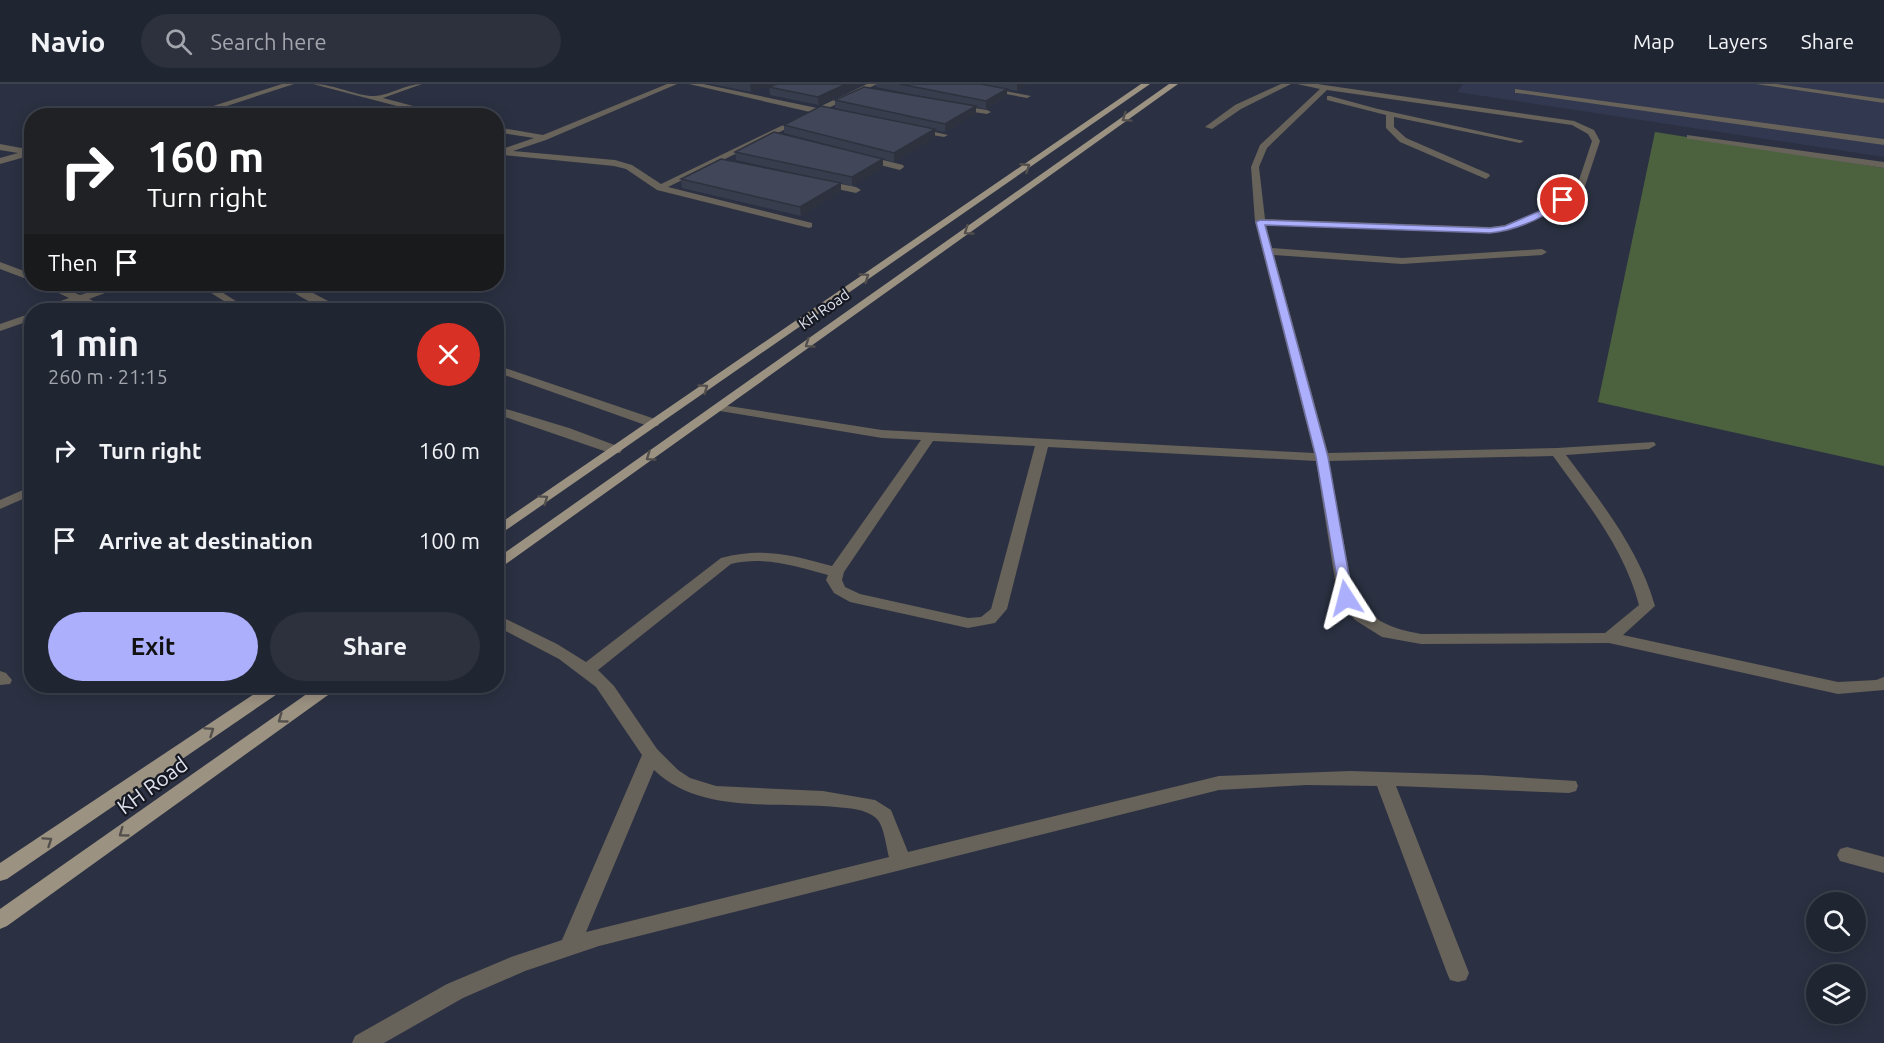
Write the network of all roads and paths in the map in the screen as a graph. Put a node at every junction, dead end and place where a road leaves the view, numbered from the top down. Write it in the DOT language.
graph roads {
  1 [pos="290,84"];
  2 [pos="317,84"];
  3 [pos="418,84"];
  4 [pos="673,84"];
  5 [pos="693,84"];
  6 [pos="957,84"];
  7 [pos="1146,84"];
  8 [pos="1174,84"];
  9 [pos="1287,84"];
  10 [pos="1301,84"];
  11 [pos="1760,84"];
  12 [pos="873,88"];
  13 [pos="1518,91"];
  14 [pos="1321,92"];
  15 [pos="764,93"];
  16 [pos="1027,96"];
  17 [pos="754,97"];
  18 [pos="376,98"];
  19 [pos="1884,101"];
  20 [pos="942,104"];
  21 [pos="212,108"];
  22 [pos="415,108"];
  23 [pos="818,111"];
  24 [pos="987,112"];
  25 [pos="829,113"];
  26 [pos="1390,114"];
  27 [pos="1209,127"];
  28 [pos="909,129"];
  29 [pos="504,131"];
  30 [pos="770,134"];
  31 [pos="944,135"];
  32 [pos="781,137"];
  33 [pos="1690,137"];
  34 [pos="543,138"];
  35 [pos="1520,141"];
  36 [pos="1884,142"];
  37 [pos="0,147"];
  38 [pos="24,152"];
  39 [pos="504,152"];
  40 [pos="504,154"];
  41 [pos="24,155"];
  42 [pos="857,156"];
  43 [pos="0,161"];
  44 [pos="715,161"];
  45 [pos="727,163"];
  46 [pos="1884,165"];
  47 [pos="900,167"];
  48 [pos="1486,176"];
  49 [pos="809,180"];
  50 [pos="660,188"];
  51 [pos="856,190"];
  52 [pos="1260,222"];
  53 [pos="810,225"];
  54 [pos="1267,251"];
  55 [pos="1542,252"];
  56 [pos="0,265"];
  57 [pos="24,275"];
  58 [pos="62,291"];
  59 [pos="102,291"];
  60 [pos="214,291"];
  61 [pos="300,291"];
  62 [pos="79,298"];
  63 [pos="65,303"];
  64 [pos="90,303"];
  65 [pos="233,303"];
  66 [pos="324,303"];
  67 [pos="24,319"];
  68 [pos="0,328"];
  69 [pos="504,371"];
  70 [pos="720,407"];
  71 [pos="504,412"];
  72 [pos="653,423"];
  73 [pos="682,434"];
  74 [pos="930,436"];
  75 [pos="1044,442"];
  76 [pos="1649,445"];
  77 [pos="615,450"];
  78 [pos="1557,452"];
  79 [pos="1322,457"];
  80 [pos="24,494"];
  81 [pos="16,498"];
  82 [pos="24,502"];
  83 [pos="0,505"];
  84 [pos="504,527"];
  85 [pos="504,560"];
  86 [pos="836,573"];
  87 [pos="504,623"];
  88 [pos="1609,638"];
  89 [pos="587,670"];
  90 [pos="1884,683"];
  91 [pos="267,693"];
  92 [pos="319,693"];
  93 [pos="651,755"];
  94 [pos="1384,779"];
  95 [pos="1569,786"];
  96 [pos="1846,855"];
  97 [pos="901,862"];
  98 [pos="1884,865"];
  99 [pos="0,873"];
  100 [pos="0,920"];
  101 [pos="570,946"];
  102 [pos="1458,973"];
  103 [pos="363,1043"];
  1 -- 21 [label="street"];
  2 -- 18 [label="street"];
  3 -- 18 [label="street"];
  4 -- 34 [label="street"];
  5 -- 17 [label="street"];
  6 -- 16 [label="street"];
  72 -- 7 [label="main road, KH Road, one-way"];
  8 -- 70 [label="main road, KH Road, one-way"];
  9 -- 27 [label="street"];
  10 -- 14 [label="street"];
  11 -- 19 [label="street"];
  12 -- 23 [label="street"];
  13 -- 36 [label="street"];
  14 -- 26 [label="street"];
  14 -- 52 [label="street"];
  14 -- 52 [label="street"];
  15 -- 17 [label="street"];
  17 -- 23 [label="street"];
  18 -- 22 [label="street"];
  20 -- 24 [label="street"];
  23 -- 25 [label="street"];
  23 -- 30 [label="street"];
  26 -- 35 [label="street"];
  26 -- 48 [label="street"];
  28 -- 31 [label="street"];
  29 -- 34 [label="street"];
  30 -- 32 [label="street"];
  30 -- 44 [label="street"];
  33 -- 46 [label="street"];
  34 -- 39 [label="street"];
  37 -- 38 [label="street"];
  40 -- 50 [label="street"];
  41 -- 43 [label="street"];
  42 -- 47 [label="street"];
  44 -- 45 [label="street"];
  44 -- 50 [label="street"];
  49 -- 51 [label="street"];
  50 -- 53 [label="street"];
  52 -- 54 [label="street"];
  54 -- 55 [label="street"];
  54 -- 79 [label="street"];
  56 -- 57 [label="street"];
  58 -- 62 [label="street"];
  59 -- 62 [label="street"];
  60 -- 65 [label="street"];
  61 -- 66 [label="street"];
  62 -- 63 [label="street"];
  62 -- 64 [label="street"];
  67 -- 68 [label="street"];
  69 -- 72 [label="street"];
  70 -- 73 [label="main road, KH Road"];
  70 -- 74 [label="street"];
  71 -- 77 [label="street"];
  72 -- 73 [label="main road"];
  72 -- 77 [label="main road, KH Road"];
  73 -- 85 [label="main road, KH Road, one-way"];
  74 -- 75 [label="street"];
  74 -- 86 [label="street"];
  75 -- 79 [label="street"];
  75 -- 86 [label="street"];
  76 -- 78 [label="street"];
  84 -- 77 [label="main road, KH Road, one-way"];
  78 -- 79 [label="street"];
  78 -- 88 [label="street"];
  79 -- 88 [label="street"];
  80 -- 81 [label="street"];
  81 -- 82 [label="street"];
  81 -- 83 [label="street"];
  86 -- 89 [label="street"];
  87 -- 89 [label="street"];
  88 -- 90 [label="street"];
  89 -- 93 [label="street"];
  99 -- 91 [label="main road, KH Road, one-way"];
  92 -- 100 [label="main road, KH Road, one-way"];
  93 -- 97 [label="street"];
  93 -- 101 [label="street"];
  94 -- 95 [label="street"];
  94 -- 97 [label="street"];
  94 -- 102 [label="street"];
  96 -- 98 [label="street"];
  97 -- 101 [label="street"];
  101 -- 103 [label="street"];
}
